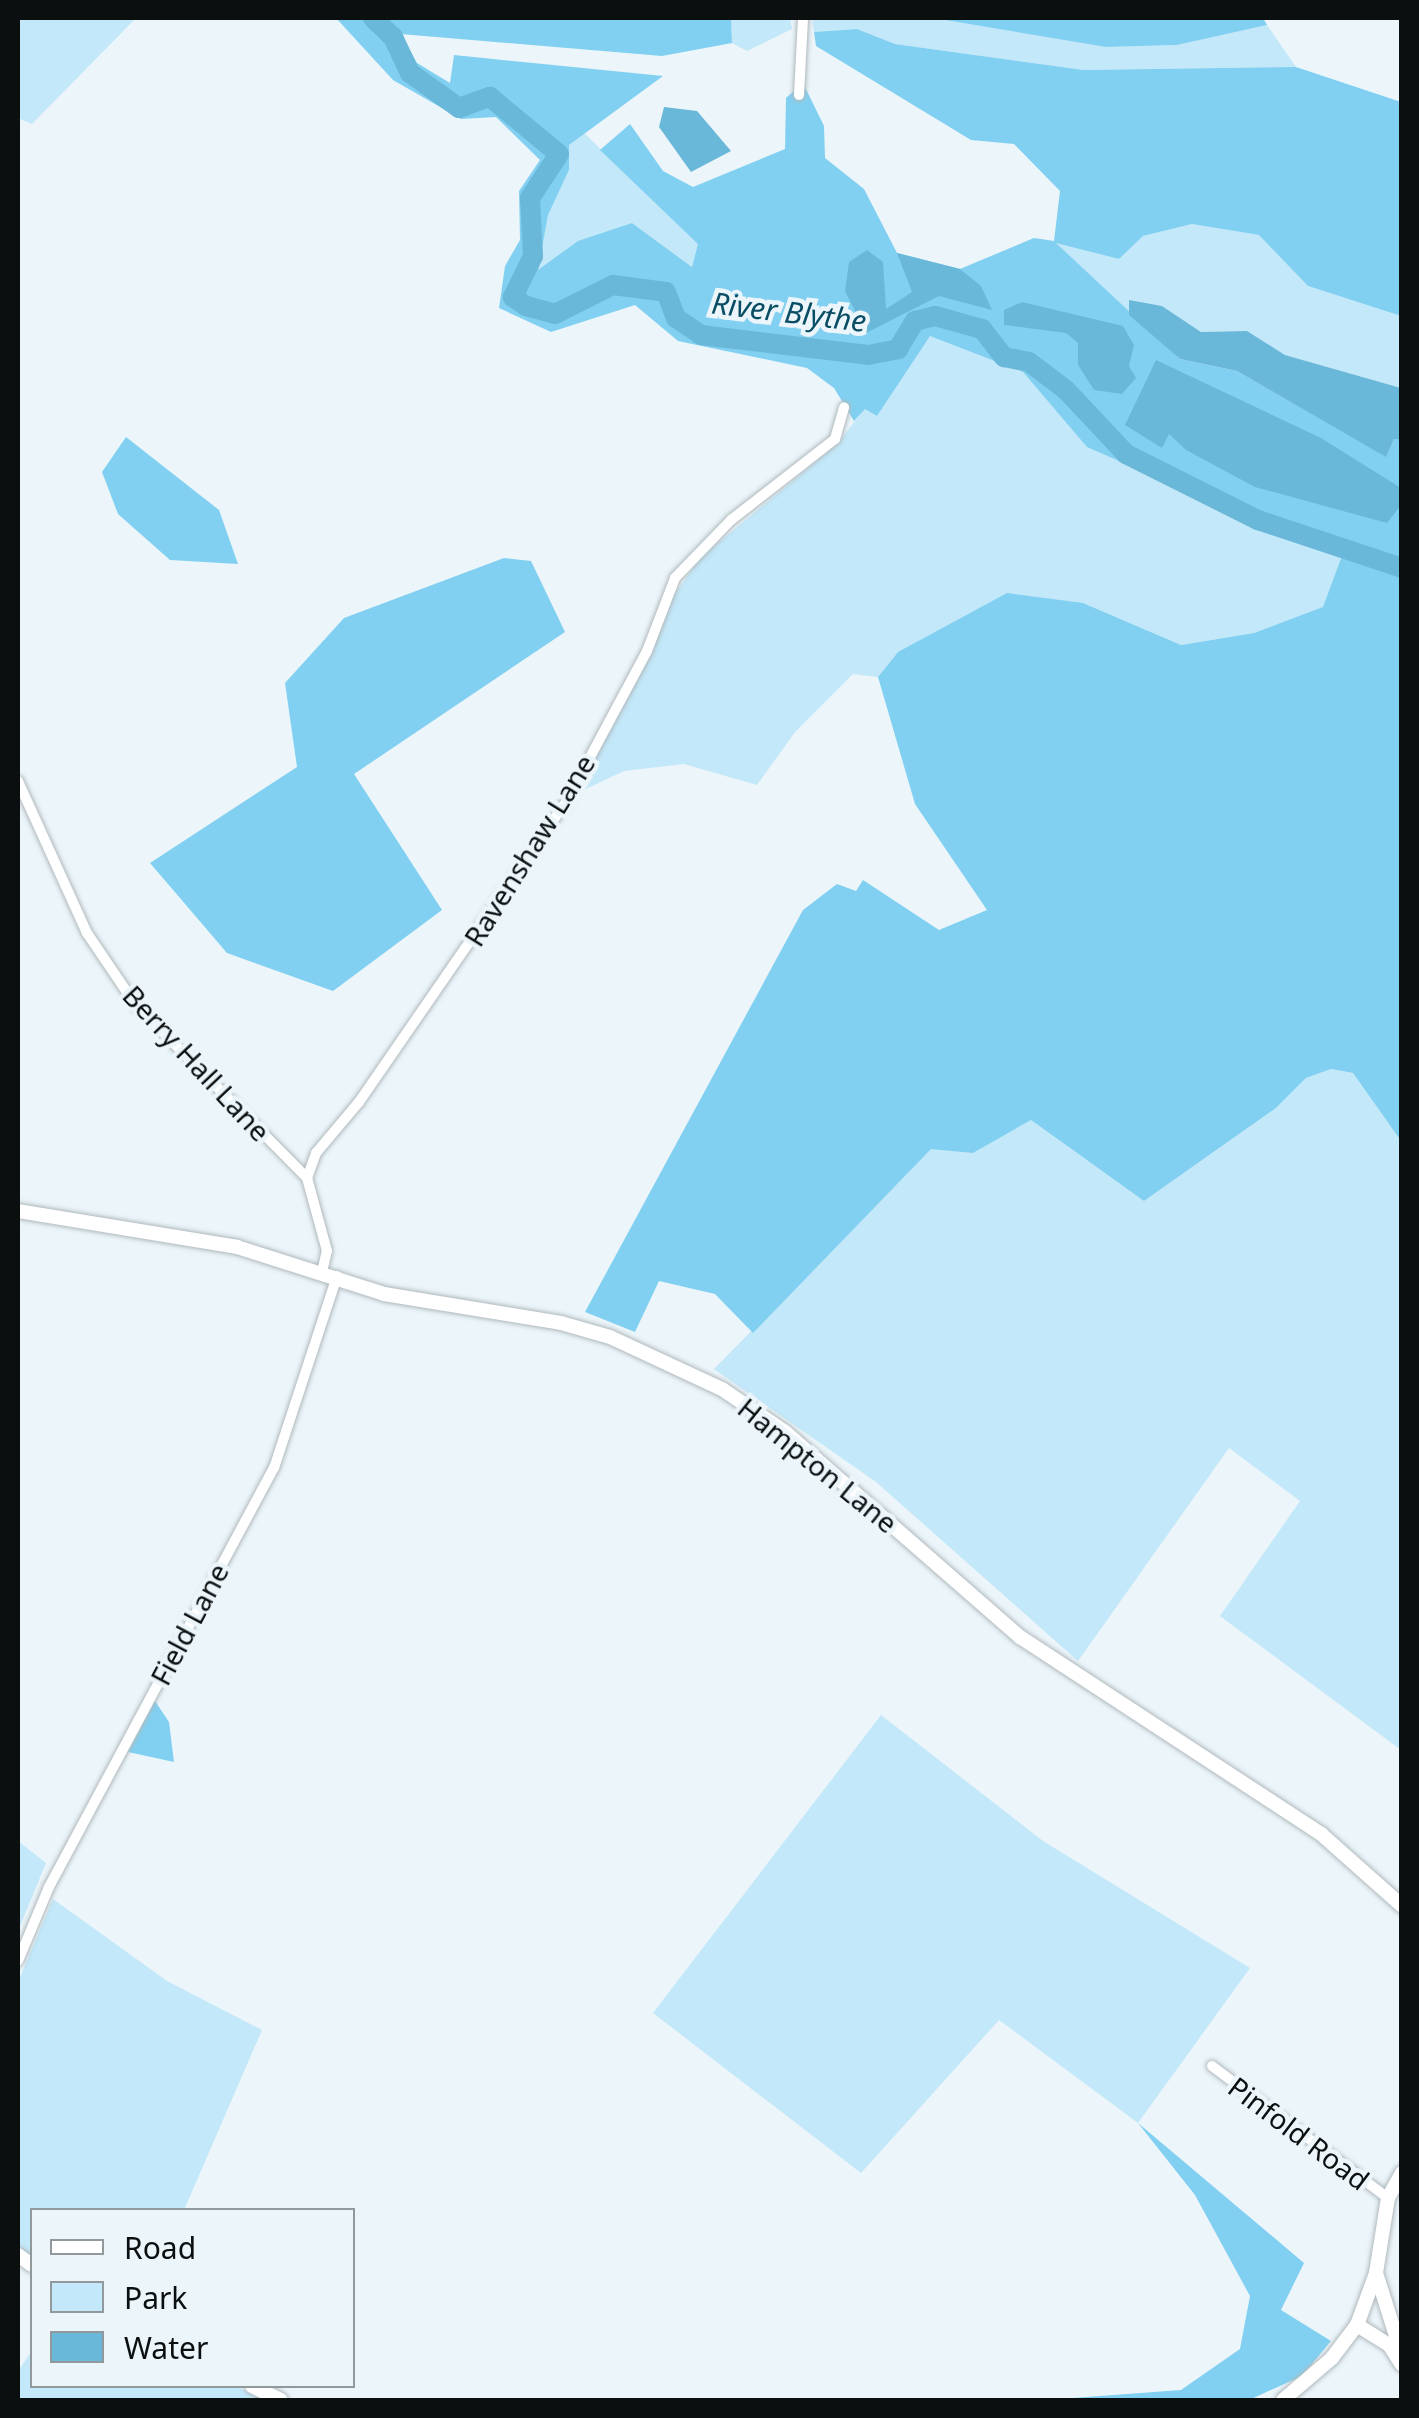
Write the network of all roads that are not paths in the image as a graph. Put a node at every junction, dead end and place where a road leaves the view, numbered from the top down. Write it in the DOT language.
graph roads {
  1 [pos="802,18"];
  2 [pos="799,95"];
  3 [pos="844,407"];
  4 [pos="18,781"];
  5 [pos="307,1178"];
  6 [pos="18,1210"];
  7 [pos="329,1274"];
  8 [pos="1402,1906"];
  9 [pos="18,1961"];
  10 [pos="1212,2066"];
  11 [pos="1402,2173"];
  12 [pos="1388,2198"];
  13 [pos="1376,2273"];
  14 [pos="1358,2325"];
  15 [pos="1402,2355"];
  16 [pos="1402,2365"];
  17 [pos="256,2388"];
  18 [pos="281,2400"];
  19 [pos="1283,2400"];
  1 -- 2 [label="street"];
  3 -- 5 [label="street, Ravenshaw Lane"];
  4 -- 5 [label="street, Berry Hall Lane"];
  5 -- 7 [label="street"];
  6 -- 7 [label="main road, Hampton Lane"];
  7 -- 8 [label="main road, Hampton Lane"];
  7 -- 9 [label="street, Field Lane"];
  10 -- 12 [label="street, Pinfold Road"];
  11 -- 12 [label="main road"];
  12 -- 13 [label="main road"];
  13 -- 14 [label="main road"];
  13 -- 15 [label="main road"];
  14 -- 16 [label="main road"];
  14 -- 19 [label="main road"];
  17 -- 18 [label="main road"];
}
